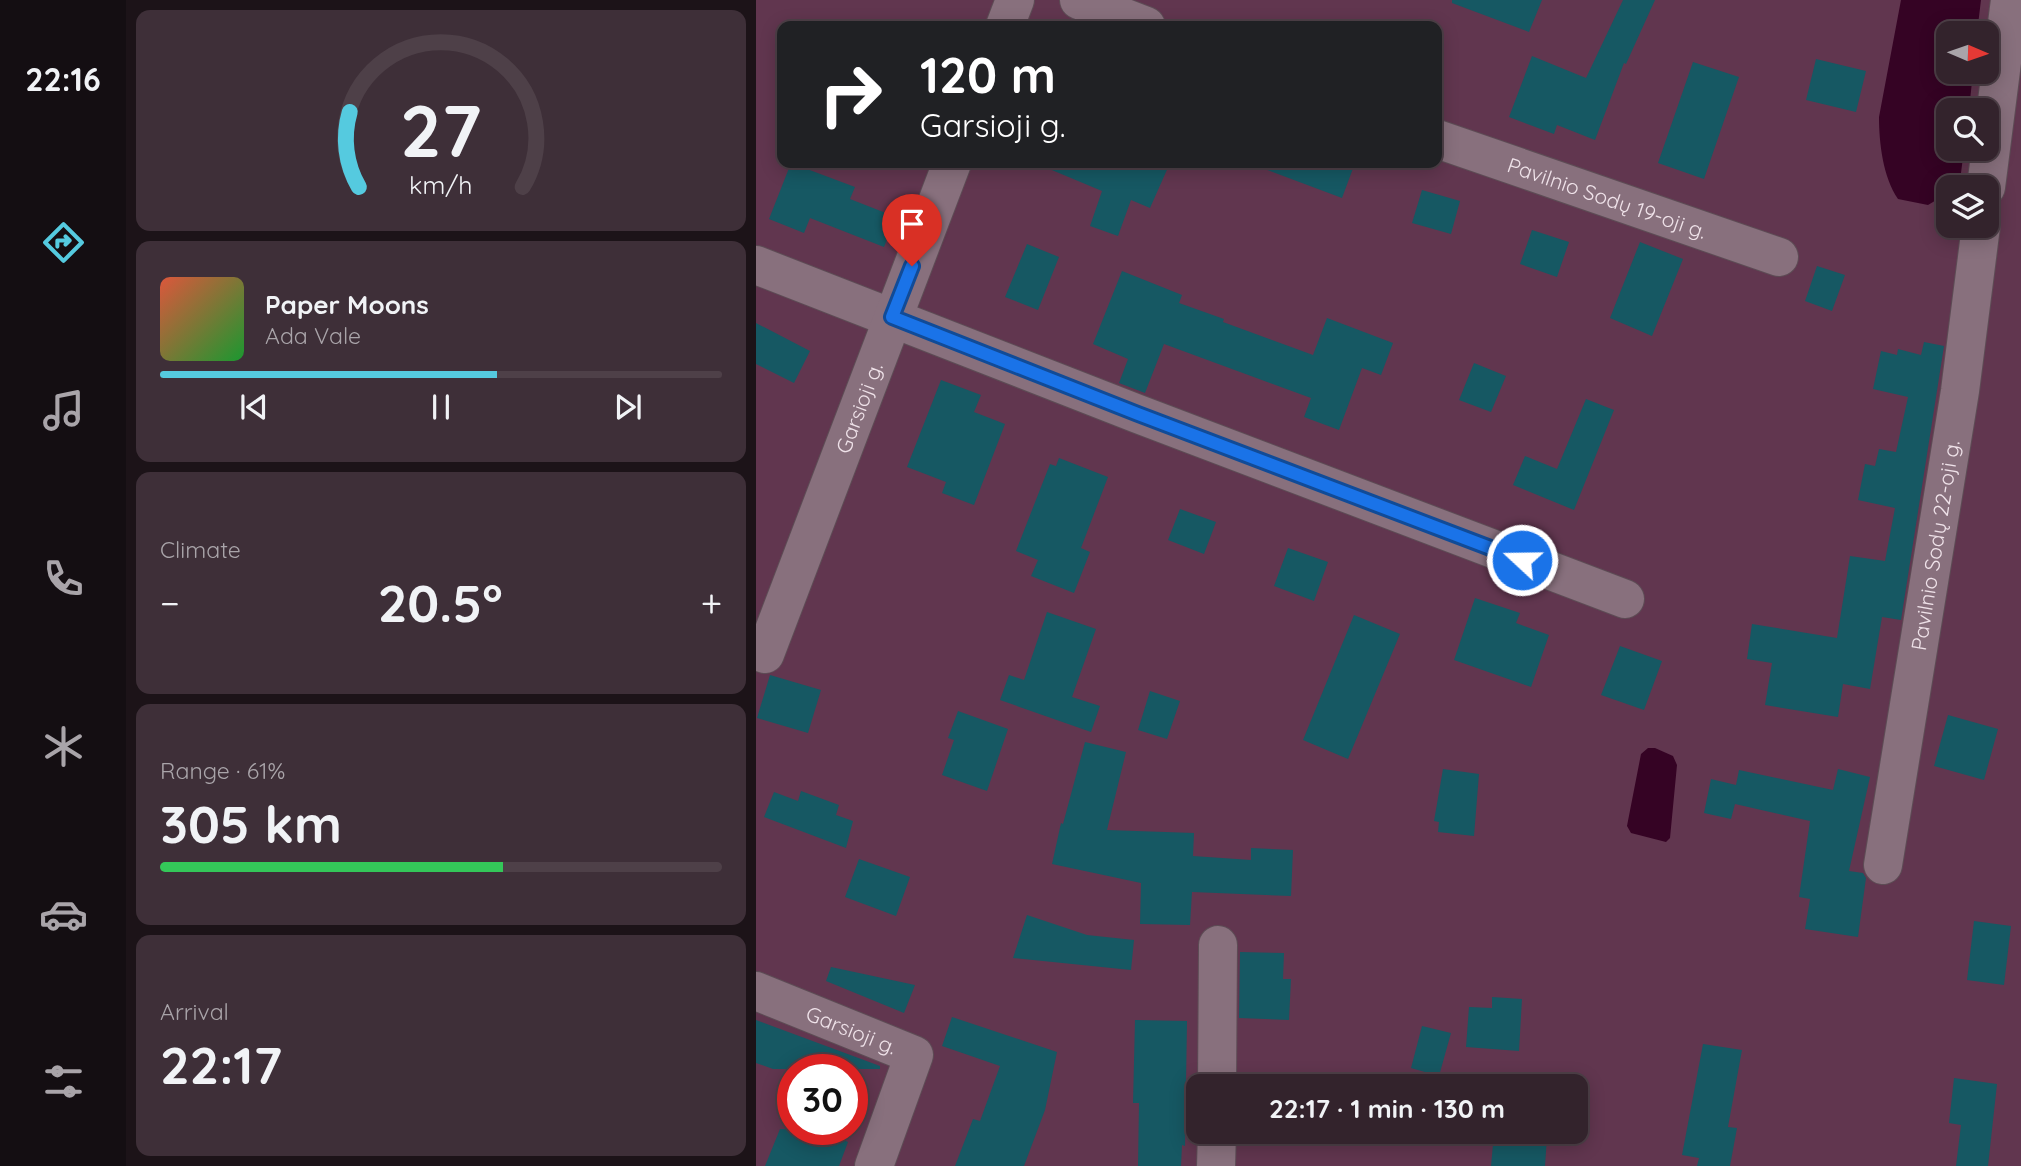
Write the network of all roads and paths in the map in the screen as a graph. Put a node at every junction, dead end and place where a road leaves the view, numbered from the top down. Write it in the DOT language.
graph roads {
  1 [pos="1015,0"];
  2 [pos="1079,0"];
  3 [pos="2010,0"];
  4 [pos="1007,21"];
  5 [pos="1133,21"];
  6 [pos="1442,141"];
  7 [pos="950,168"];
  8 [pos="1988,175"];
  9 [pos="1979,238"];
  10 [pos="1779,257"];
  11 [pos="756,265"];
  12 [pos="892,317"];
  13 [pos="1625,599"];
  14 [pos="760,652"];
  15 [pos="1883,865"];
  16 [pos="1218,945"];
  17 [pos="756,991"];
  18 [pos="1217,1074"];
  19 [pos="1217,1144"];
  20 [pos="874,1166"];
  21 [pos="1216,1166"];
  1 -- 4 [label="street"];
  2 -- 5 [label="street"];
  3 -- 8 [label="street"];
  6 -- 10 [label="street, Pavilnio Sodų 19-oji g."];
  7 -- 12 [label="street, Garsioji g."];
  9 -- 15 [label="street, Pavilnio Sodų 22-oji g."];
  11 -- 12 [label="street"];
  12 -- 13 [label="street"];
  12 -- 14 [label="street, Garsioji g."];
  16 -- 18 [label="street"];
  17 -- 20 [label="street, Garsioji g."];
  19 -- 21 [label="street"];
}
